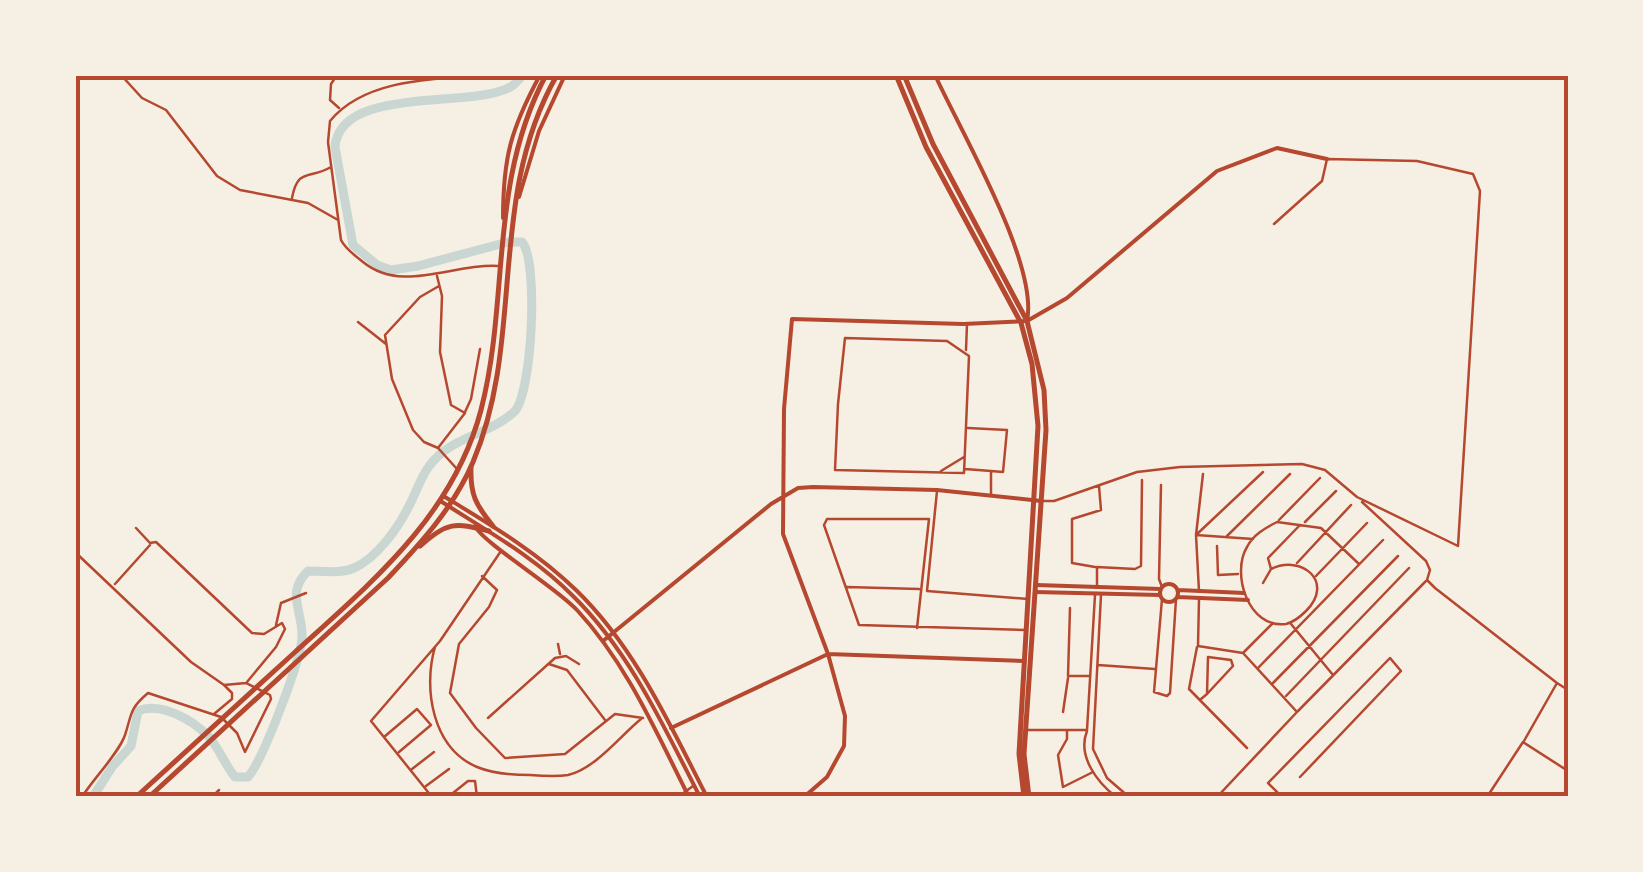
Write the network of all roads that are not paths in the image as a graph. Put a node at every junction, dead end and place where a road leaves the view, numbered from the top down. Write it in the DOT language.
graph roads {
  1 [pos="122,75"];
  2 [pos="337,75"];
  3 [pos="492,75"];
  4 [pos="543,75"];
  5 [pos="557,75"];
  6 [pos="566,75"];
  7 [pos="896,75"];
  8 [pos="904,75"];
  9 [pos="936,75"];
  10 [pos="340,110"];
  11 [pos="1327,159"];
  12 [pos="331,167"];
  13 [pos="291,199"];
  14 [pos="507,220"];
  15 [pos="339,221"];
  16 [pos="1274,224"];
  17 [pos="498,266"];
  18 [pos="437,274"];
  19 [pos="440,286"];
  20 [pos="358,322"];
  21 [pos="1024,322"];
  22 [pos="967,324"];
  23 [pos="387,346"];
  24 [pos="480,350"];
  25 [pos="966,352"];
  26 [pos="465,413"];
  27 [pos="966,428"];
  28 [pos="438,448"];
  29 [pos="965,456"];
  30 [pos="471,467"];
  31 [pos="458,470"];
  32 [pos="964,470"];
  33 [pos="991,471"];
  34 [pos="1263,472"];
  35 [pos="937,474"];
  36 [pos="1203,474"];
  37 [pos="1290,474"];
  38 [pos="1320,478"];
  39 [pos="1142,480"];
  40 [pos="1161,485"];
  41 [pos="1099,486"];
  42 [pos="937,490"];
  43 [pos="1336,490"];
  44 [pos="786,493"];
  45 [pos="991,494"];
  46 [pos="1357,497"];
  47 [pos="443,499"];
  48 [pos="1038,501"];
  49 [pos="451,504"];
  50 [pos="1351,505"];
  51 [pos="1277,522"];
  52 [pos="1366,523"];
  53 [pos="1302,524"];
  54 [pos="475,525"];
  55 [pos="136,528"];
  56 [pos="491,529"];
  57 [pos="1325,532"];
  58 [pos="1196,536"];
  59 [pos="1225,537"];
  60 [pos="1253,539"];
  61 [pos="1383,540"];
  62 [pos="150,544"];
  63 [pos="1217,546"];
  64 [pos="418,548"];
  65 [pos="1342,548"];
  66 [pos="502,550"];
  67 [pos="75,552"];
  68 [pos="1398,556"];
  69 [pos="1296,564"];
  70 [pos="1359,564"];
  71 [pos="1097,568"];
  72 [pos="1409,568"];
  73 [pos="1272,569"];
  74 [pos="1240,574"];
  75 [pos="385,576"];
  76 [pos="482,576"];
  77 [pos="1314,578"];
  78 [pos="1427,580"];
  79 [pos="1263,582"];
  80 [pos="113,586"];
  81 [pos="847,587"];
  82 [pos="1035,588"];
  83 [pos="920,589"];
  84 [pos="1098,591"];
  85 [pos="1161,592"];
  86 [pos="306,593"];
  87 [pos="1244,593"];
  88 [pos="1199,594"];
  89 [pos="1177,595"];
  90 [pos="1028,599"];
  91 [pos="1248,600"];
  92 [pos="1070,608"];
  93 [pos="1273,622"];
  94 [pos="1290,622"];
  95 [pos="276,626"];
  96 [pos="916,628"];
  97 [pos="1026,630"];
  98 [pos="1294,630"];
  99 [pos="608,637"];
  100 [pos="558,644"];
  101 [pos="1198,646"];
  102 [pos="1309,646"];
  103 [pos="435,647"];
  104 [pos="1242,653"];
  105 [pos="828,654"];
  106 [pos="560,656"];
  107 [pos="570,658"];
  108 [pos="1321,660"];
  109 [pos="1024,661"];
  110 [pos="549,664"];
  111 [pos="579,664"];
  112 [pos="1097,665"];
  113 [pos="1156,669"];
  114 [pos="1257,669"];
  115 [pos="568,670"];
  116 [pos="1334,674"];
  117 [pos="1068,676"];
  118 [pos="1090,676"];
  119 [pos="1557,682"];
  120 [pos="246,683"];
  121 [pos="1272,684"];
  122 [pos="224,685"];
  123 [pos="1568,690"];
  124 [pos="1206,694"];
  125 [pos="1284,698"];
  126 [pos="1200,700"];
  127 [pos="1063,712"];
  128 [pos="1297,712"];
  129 [pos="661,713"];
  130 [pos="213,715"];
  131 [pos="488,718"];
  132 [pos="646,718"];
  133 [pos="606,721"];
  134 [pos="670,729"];
  135 [pos="1025,730"];
  136 [pos="1067,730"];
  137 [pos="1090,730"];
  138 [pos="384,737"];
  139 [pos="1524,742"];
  140 [pos="1247,748"];
  141 [pos="434,752"];
  142 [pos="398,753"];
  143 [pos="1094,753"];
  144 [pos="1086,755"];
  145 [pos="412,769"];
  146 [pos="448,769"];
  147 [pos="1102,770"];
  148 [pos="1568,771"];
  149 [pos="1094,773"];
  150 [pos="1300,776"];
  151 [pos="697,784"];
  152 [pos="426,786"];
  153 [pos="686,790"];
  154 [pos="82,797"];
  155 [pos="136,797"];
  156 [pos="149,797"];
  157 [pos="212,797"];
  158 [pos="219,797"];
  159 [pos="432,797"];
  160 [pos="448,797"];
  161 [pos="477,797"];
  162 [pos="678,797"];
  163 [pos="689,797"];
  164 [pos="703,797"];
  165 [pos="804,797"];
  166 [pos="1024,797"];
  167 [pos="1116,797"];
  168 [pos="1129,797"];
  169 [pos="1217,797"];
  170 [pos="1282,797"];
  171 [pos="1487,797"];
  1 -- 13 [label="street"];
  2 -- 10 [label="street"];
  3 -- 10 [label="street"];
  4 -- 14 [label="main road"];
  5 -- 14 [label="main road"];
  6 -- 14 [label="street"];
  7 -- 21 [label="main road"];
  8 -- 21 [label="main road"];
  9 -- 21 [label="street"];
  10 -- 12 [label="street"];
  11 -- 16 [label="street"];
  11 -- 21 [label="street"];
  11 -- 46 [label="street"];
  12 -- 13 [label="street"];
  12 -- 15 [label="street"];
  13 -- 15 [label="street"];
  14 -- 17 [label="main road"];
  14 -- 30 [label="main road"];
  15 -- 18 [label="street"];
  17 -- 18 [label="street"];
  17 -- 31 [label="main road"];
  18 -- 19 [label="street"];
  19 -- 23 [label="street"];
  19 -- 26 [label="street"];
  20 -- 23 [label="street"];
  21 -- 22 [label="street"];
  21 -- 48 [label="main road"];
  22 -- 25 [label="street"];
  22 -- 44 [label="street"];
  23 -- 28 [label="street"];
  24 -- 26 [label="street"];
  25 -- 27 [label="street"];
  25 -- 35 [label="street"];
  26 -- 28 [label="street"];
  27 -- 29 [label="street"];
  27 -- 33 [label="street"];
  28 -- 31 [label="street"];
  29 -- 32 [label="street"];
  29 -- 35 [label="street"];
  30 -- 49 [label="main road"];
  30 -- 56 [label="main road"];
  31 -- 47 [label="main road"];
  32 -- 33 [label="street"];
  32 -- 35 [label="street"];
  33 -- 45 [label="street"];
  34 -- 58 [label="street"];
  36 -- 58 [label="street"];
  37 -- 59 [label="street"];
  38 -- 51 [label="street"];
  39 -- 71 [label="street"];
  40 -- 85 [label="street"];
  41 -- 46 [label="street"];
  41 -- 48 [label="street"];
  41 -- 71 [label="street"];
  42 -- 44 [label="street"];
  42 -- 45 [label="street"];
  42 -- 90 [label="street"];
  43 -- 53 [label="street"];
  44 -- 99 [label="street"];
  44 -- 105 [label="street"];
  45 -- 48 [label="street"];
  46 -- 78 [label="street"];
  47 -- 49 [label="street"];
  47 -- 75 [label="main road"];
  48 -- 82 [label="main road"];
  48 -- 90 [label="main road"];
  49 -- 54 [label="street"];
  49 -- 56 [label="street"];
  49 -- 64 [label="main road"];
  50 -- 57 [label="street"];
  51 -- 53 [label="street"];
  51 -- 60 [label="street"];
  52 -- 65 [label="street"];
  53 -- 57 [label="street"];
  53 -- 73 [label="street"];
  54 -- 56 [label="main road"];
  54 -- 64 [label="main road"];
  54 -- 66 [label="street"];
  55 -- 62 [label="street"];
  56 -- 99 [label="street"];
  57 -- 65 [label="street"];
  57 -- 69 [label="street"];
  58 -- 59 [label="street"];
  58 -- 88 [label="street"];
  59 -- 60 [label="street"];
  60 -- 74 [label="street"];
  61 -- 70 [label="street"];
  62 -- 80 [label="street"];
  62 -- 95 [label="street"];
  63 -- 74 [label="street"];
  64 -- 75 [label="main road"];
  65 -- 70 [label="street"];
  65 -- 77 [label="street"];
  66 -- 76 [label="street"];
  66 -- 99 [label="street"];
  67 -- 80 [label="street"];
  68 -- 102 [label="street"];
  69 -- 73 [label="street"];
  69 -- 77 [label="street"];
  70 -- 98 [label="street"];
  71 -- 84 [label="street"];
  72 -- 108 [label="street"];
  73 -- 79 [label="street"];
  74 -- 87 [label="street"];
  75 -- 155 [label="main road"];
  75 -- 156 [label="main road"];
  76 -- 103 [label="street"];
  76 -- 133 [label="street"];
  77 -- 94 [label="street"];
  78 -- 116 [label="street"];
  78 -- 119 [label="street"];
  80 -- 122 [label="street"];
  81 -- 83 [label="street"];
  81 -- 83 [label="street"];
  81 -- 96 [label="street"];
  82 -- 84 [label="street"];
  82 -- 135 [label="main road"];
  83 -- 96 [label="street"];
  84 -- 85 [label="street"];
  84 -- 112 [label="street"];
  84 -- 118 [label="street"];
  85 -- 89 [label="street"];
  85 -- 89 [label="street"];
  85 -- 113 [label="street"];
  86 -- 95 [label="street"];
  87 -- 88 [label="street"];
  87 -- 91 [label="street"];
  88 -- 89 [label="street"];
  88 -- 91 [label="street"];
  88 -- 101 [label="street"];
  89 -- 113 [label="street"];
  90 -- 97 [label="main road"];
  91 -- 93 [label="street"];
  92 -- 117 [label="street"];
  93 -- 94 [label="street"];
  93 -- 104 [label="street"];
  94 -- 98 [label="street"];
  95 -- 120 [label="street"];
  96 -- 97 [label="street"];
  97 -- 109 [label="main road"];
  98 -- 102 [label="street"];
  98 -- 114 [label="street"];
  99 -- 129 [label="street"];
  99 -- 132 [label="street"];
  100 -- 106 [label="street"];
  101 -- 104 [label="street"];
  101 -- 126 [label="street"];
  102 -- 108 [label="street"];
  102 -- 121 [label="street"];
  103 -- 132 [label="street"];
  103 -- 138 [label="street"];
  104 -- 114 [label="street"];
  105 -- 109 [label="street"];
  105 -- 134 [label="street"];
  105 -- 165 [label="street"];
  106 -- 107 [label="street"];
  106 -- 110 [label="street"];
  107 -- 111 [label="street"];
  107 -- 115 [label="street"];
  108 -- 116 [label="street"];
  108 -- 125 [label="street"];
  109 -- 166 [label="main road"];
  110 -- 115 [label="street"];
  110 -- 131 [label="street"];
  112 -- 113 [label="street"];
  112 -- 137 [label="street"];
  114 -- 121 [label="street"];
  115 -- 133 [label="street"];
  116 -- 128 [label="street"];
  117 -- 118 [label="street"];
  117 -- 127 [label="street"];
  118 -- 137 [label="street"];
  119 -- 123 [label="street"];
  119 -- 139 [label="street"];
  120 -- 122 [label="street"];
  120 -- 130 [label="street"];
  121 -- 125 [label="street"];
  122 -- 130 [label="street"];
  124 -- 124 [label="street"];
  124 -- 126 [label="street"];
  125 -- 128 [label="street"];
  126 -- 140 [label="street"];
  128 -- 169 [label="street"];
  129 -- 132 [label="street"];
  129 -- 134 [label="street"];
  130 -- 154 [label="street"];
  132 -- 133 [label="street"];
  132 -- 153 [label="street"];
  134 -- 151 [label="street"];
  135 -- 136 [label="street"];
  135 -- 166 [label="main road"];
  136 -- 137 [label="street"];
  136 -- 149 [label="street"];
  137 -- 143 [label="street"];
  137 -- 144 [label="street"];
  138 -- 142 [label="street"];
  138 -- 142 [label="street"];
  139 -- 148 [label="street"];
  139 -- 171 [label="street"];
  141 -- 145 [label="street"];
  142 -- 145 [label="street"];
  143 -- 144 [label="street"];
  143 -- 147 [label="street"];
  144 -- 149 [label="street"];
  145 -- 152 [label="street"];
  146 -- 152 [label="street"];
  147 -- 149 [label="street"];
  147 -- 168 [label="street"];
  149 -- 167 [label="street"];
  150 -- 170 [label="street"];
  151 -- 153 [label="street"];
  151 -- 164 [label="street"];
  152 -- 159 [label="street"];
  153 -- 162 [label="street"];
  153 -- 163 [label="street"];
  157 -- 158 [label="street"];
  160 -- 161 [label="street"];
}
